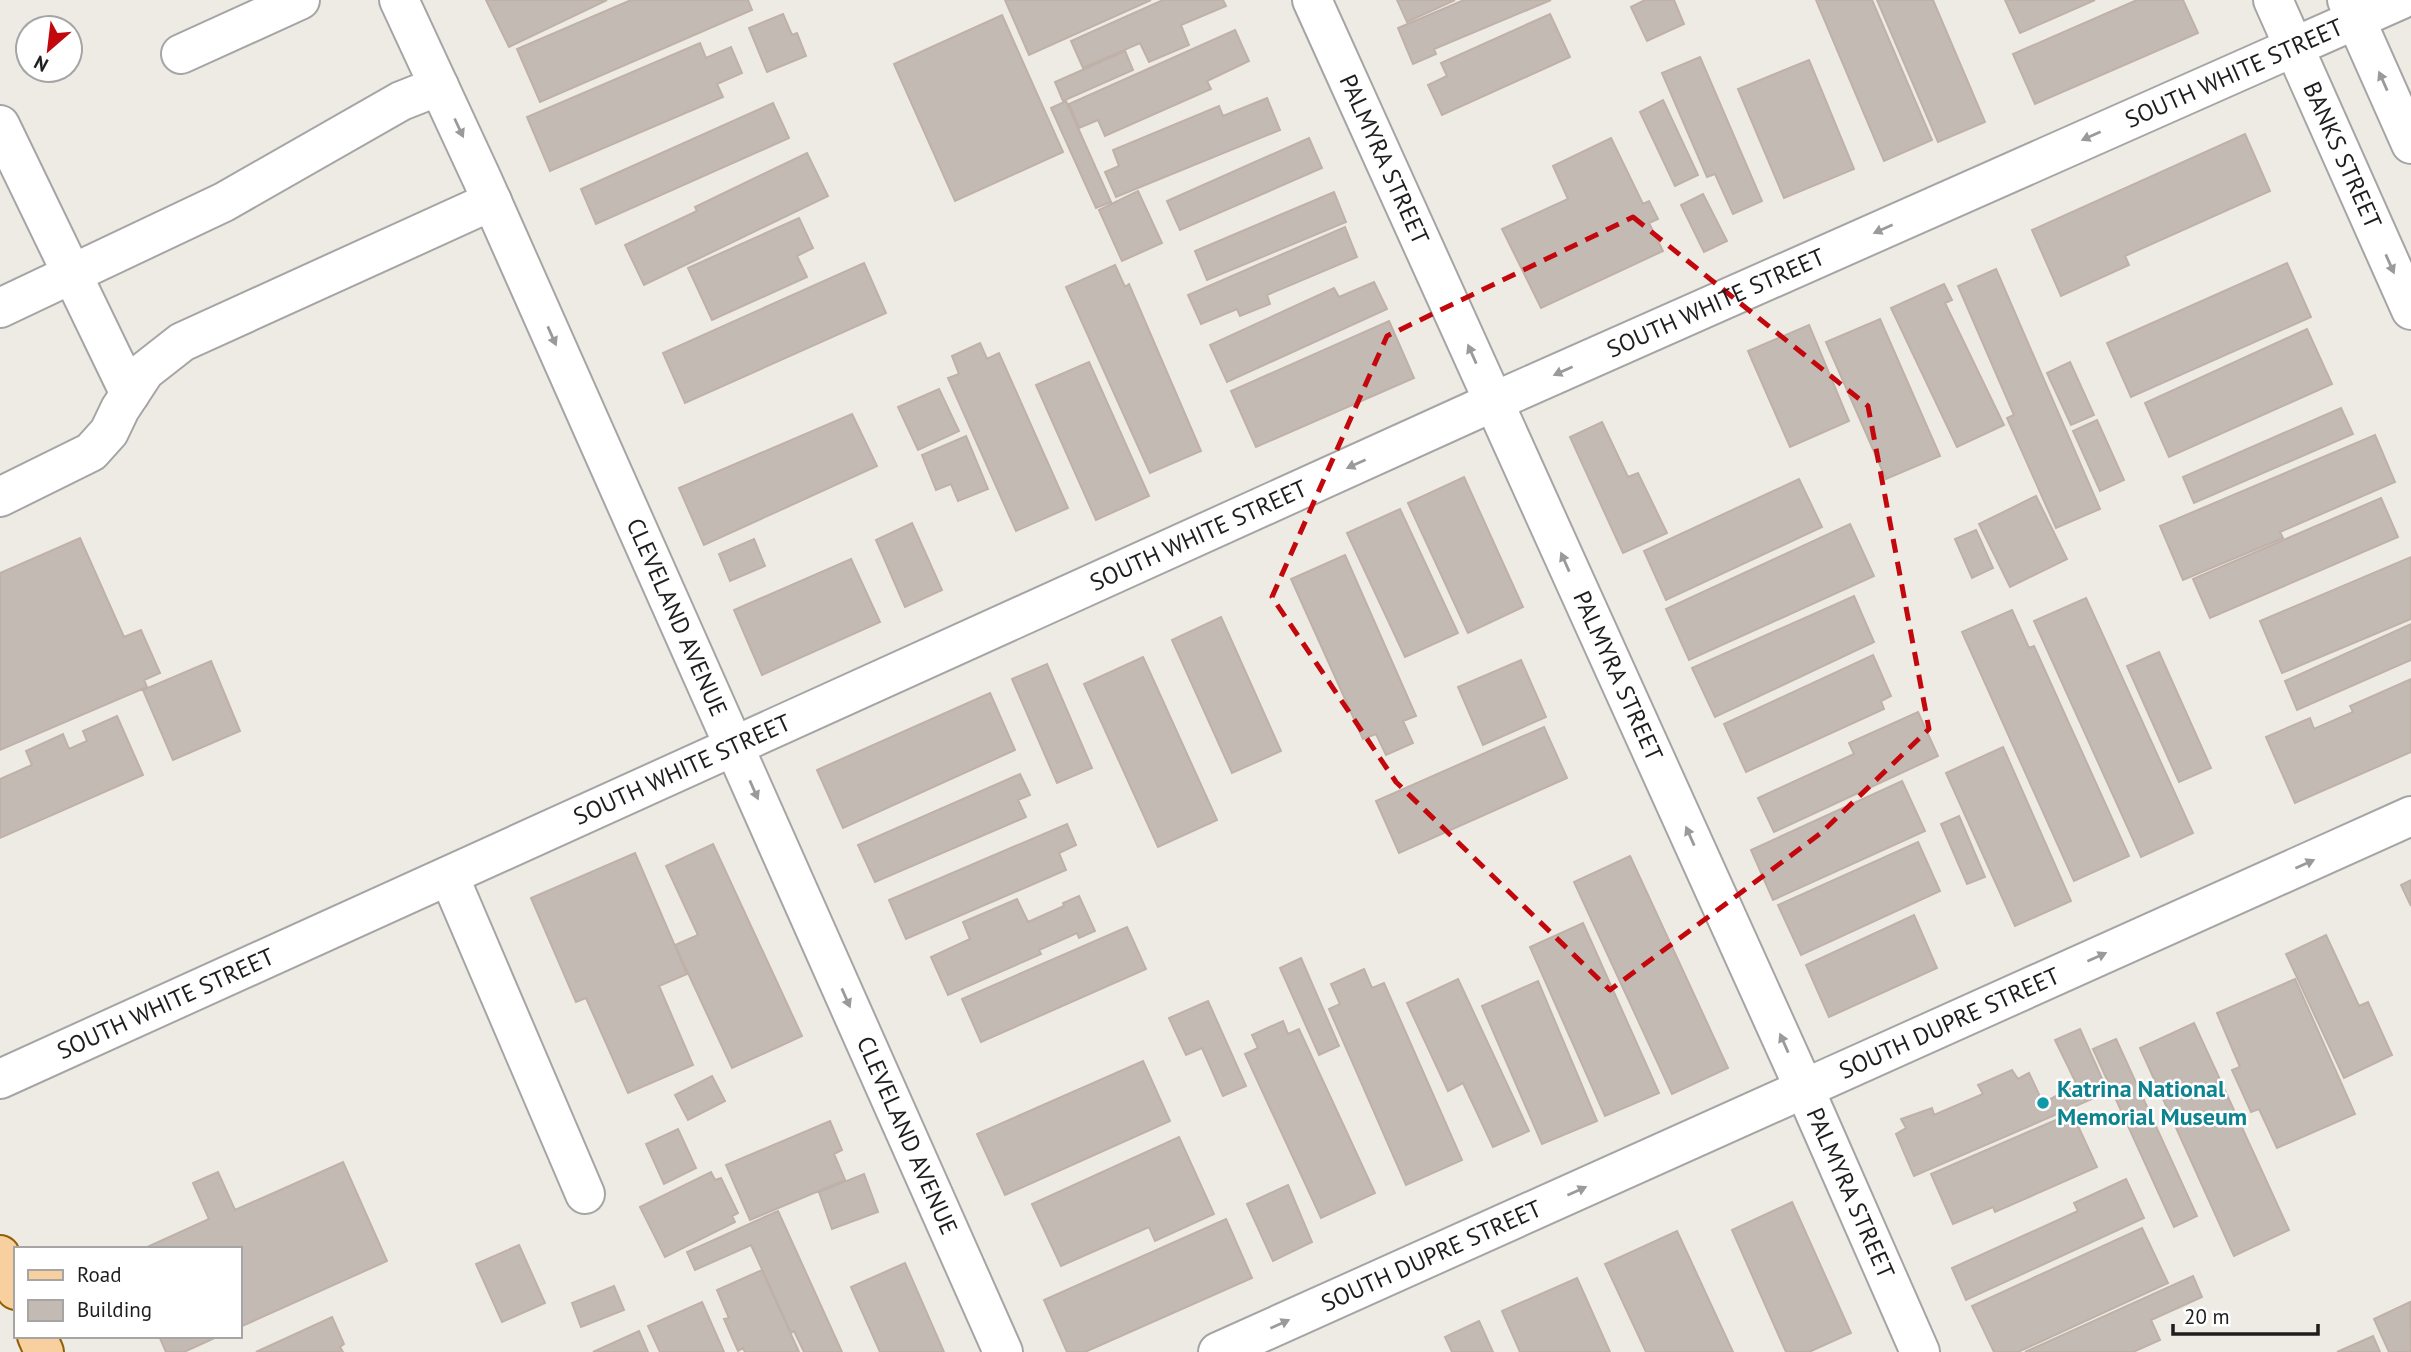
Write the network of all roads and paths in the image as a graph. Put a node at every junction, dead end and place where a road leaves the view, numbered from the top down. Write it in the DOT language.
graph roads {
  1 [pos="300,0"];
  2 [pos="399,0"];
  3 [pos="1312,0"];
  4 [pos="2273,0"];
  5 [pos="2400,0"];
  6 [pos="2351,10"];
  7 [pos="2293,46"];
  8 [pos="181,54"];
  9 [pos="439,86"];
  10 [pos="0,125"];
  11 [pos="2411,144"];
  12 [pos="492,201"];
  13 [pos="72,275"];
  14 [pos="0,308"];
  15 [pos="2411,310"];
  16 [pos="130,394"];
  17 [pos="1493,402"];
  18 [pos="0,497"];
  19 [pos="735,747"];
  20 [pos="2411,816"];
  21 [pos="449,876"];
  22 [pos="0,1079"];
  23 [pos="1804,1088"];
  24 [pos="585,1194"];
  25 [pos="0,1255"];
  26 [pos="14,1286"];
  27 [pos="1003,1352"];
  28 [pos="1218,1352"];
  29 [pos="1920,1352"];
  1 -- 8 [label="street"];
  2 -- 9 [label="street, CLEVELAND AVENUE"];
  17 -- 3 [label="street, PALMYRA STREET, one-way"];
  4 -- 7 [label="street, BANKS STREET"];
  5 -- 6 [label="street, SOUTH WHITE STREET"];
  6 -- 7 [label="street, SOUTH WHITE STREET"];
  11 -- 6 [label="street, one-way"];
  7 -- 15 [label="street, BANKS STREET, one-way"];
  7 -- 17 [label="street, SOUTH WHITE STREET, one-way"];
  9 -- 12 [label="street, CLEVELAND AVENUE, one-way"];
  9 -- 13 [label="street"];
  10 -- 13 [label="street"];
  12 -- 16 [label="street"];
  12 -- 19 [label="street, CLEVELAND AVENUE, one-way"];
  13 -- 14 [label="street"];
  13 -- 16 [label="street"];
  16 -- 18 [label="street"];
  17 -- 19 [label="street, SOUTH WHITE STREET, one-way"];
  23 -- 17 [label="street, PALMYRA STREET, one-way"];
  19 -- 21 [label="street, SOUTH WHITE STREET"];
  19 -- 27 [label="street, CLEVELAND AVENUE, one-way"];
  23 -- 20 [label="street, SOUTH DUPRE STREET, one-way"];
  21 -- 22 [label="street, SOUTH WHITE STREET"];
  21 -- 24 [label="street"];
  28 -- 23 [label="street, SOUTH DUPRE STREET, one-way"];
  23 -- 29 [label="street, PALMYRA STREET"];
  25 -- 26 [label="main road"];
}
